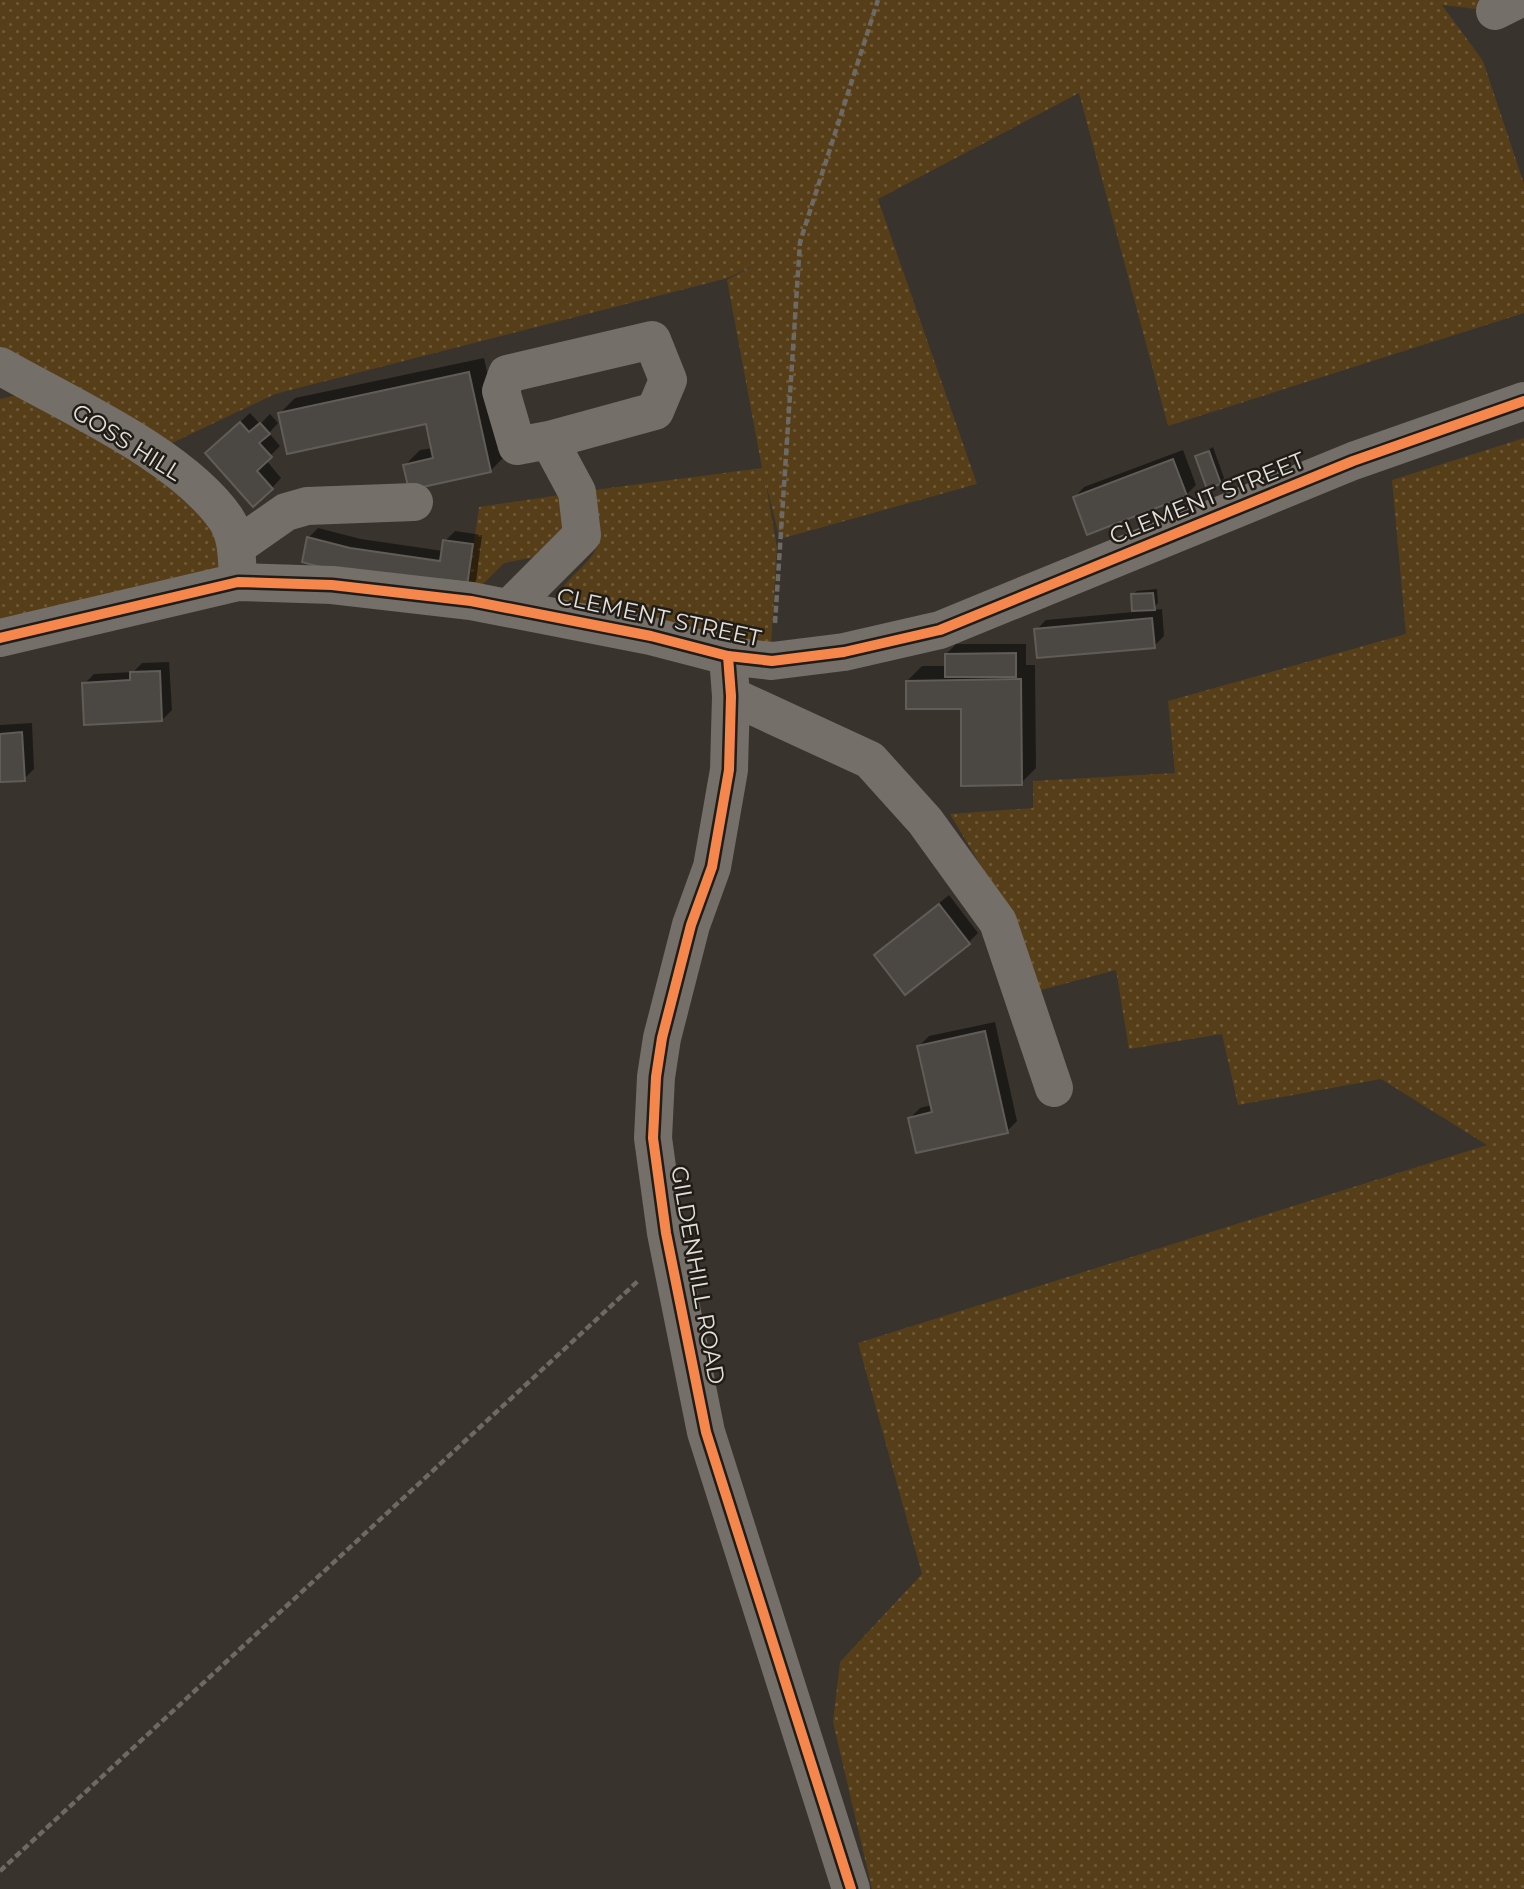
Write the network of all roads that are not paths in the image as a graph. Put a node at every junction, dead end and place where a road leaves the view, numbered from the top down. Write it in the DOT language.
graph roads {
  1 [pos="0,366"];
  2 [pos="1524,401"];
  3 [pos="549,440"];
  4 [pos="414,502"];
  5 [pos="237,565"];
  6 [pos="509,608"];
  7 [pos="0,638"];
  8 [pos="728,656"];
  9 [pos="731,696"];
  10 [pos="1054,1088"];
  11 [pos="851,1889"];
  1 -- 5 [label="street, GOSS HILL"];
  2 -- 8 [label="street, CLEMENT STREET"];
  3 -- 6 [label="street"];
  4 -- 5 [label="street"];
  5 -- 6 [label="street, CLEMENT STREET"];
  5 -- 7 [label="street, CLEMENT STREET"];
  6 -- 8 [label="street, CLEMENT STREET"];
  8 -- 9 [label="street, GILDENHILL ROAD"];
  9 -- 10 [label="street"];
  9 -- 11 [label="street, GILDENHILL ROAD"];
}
